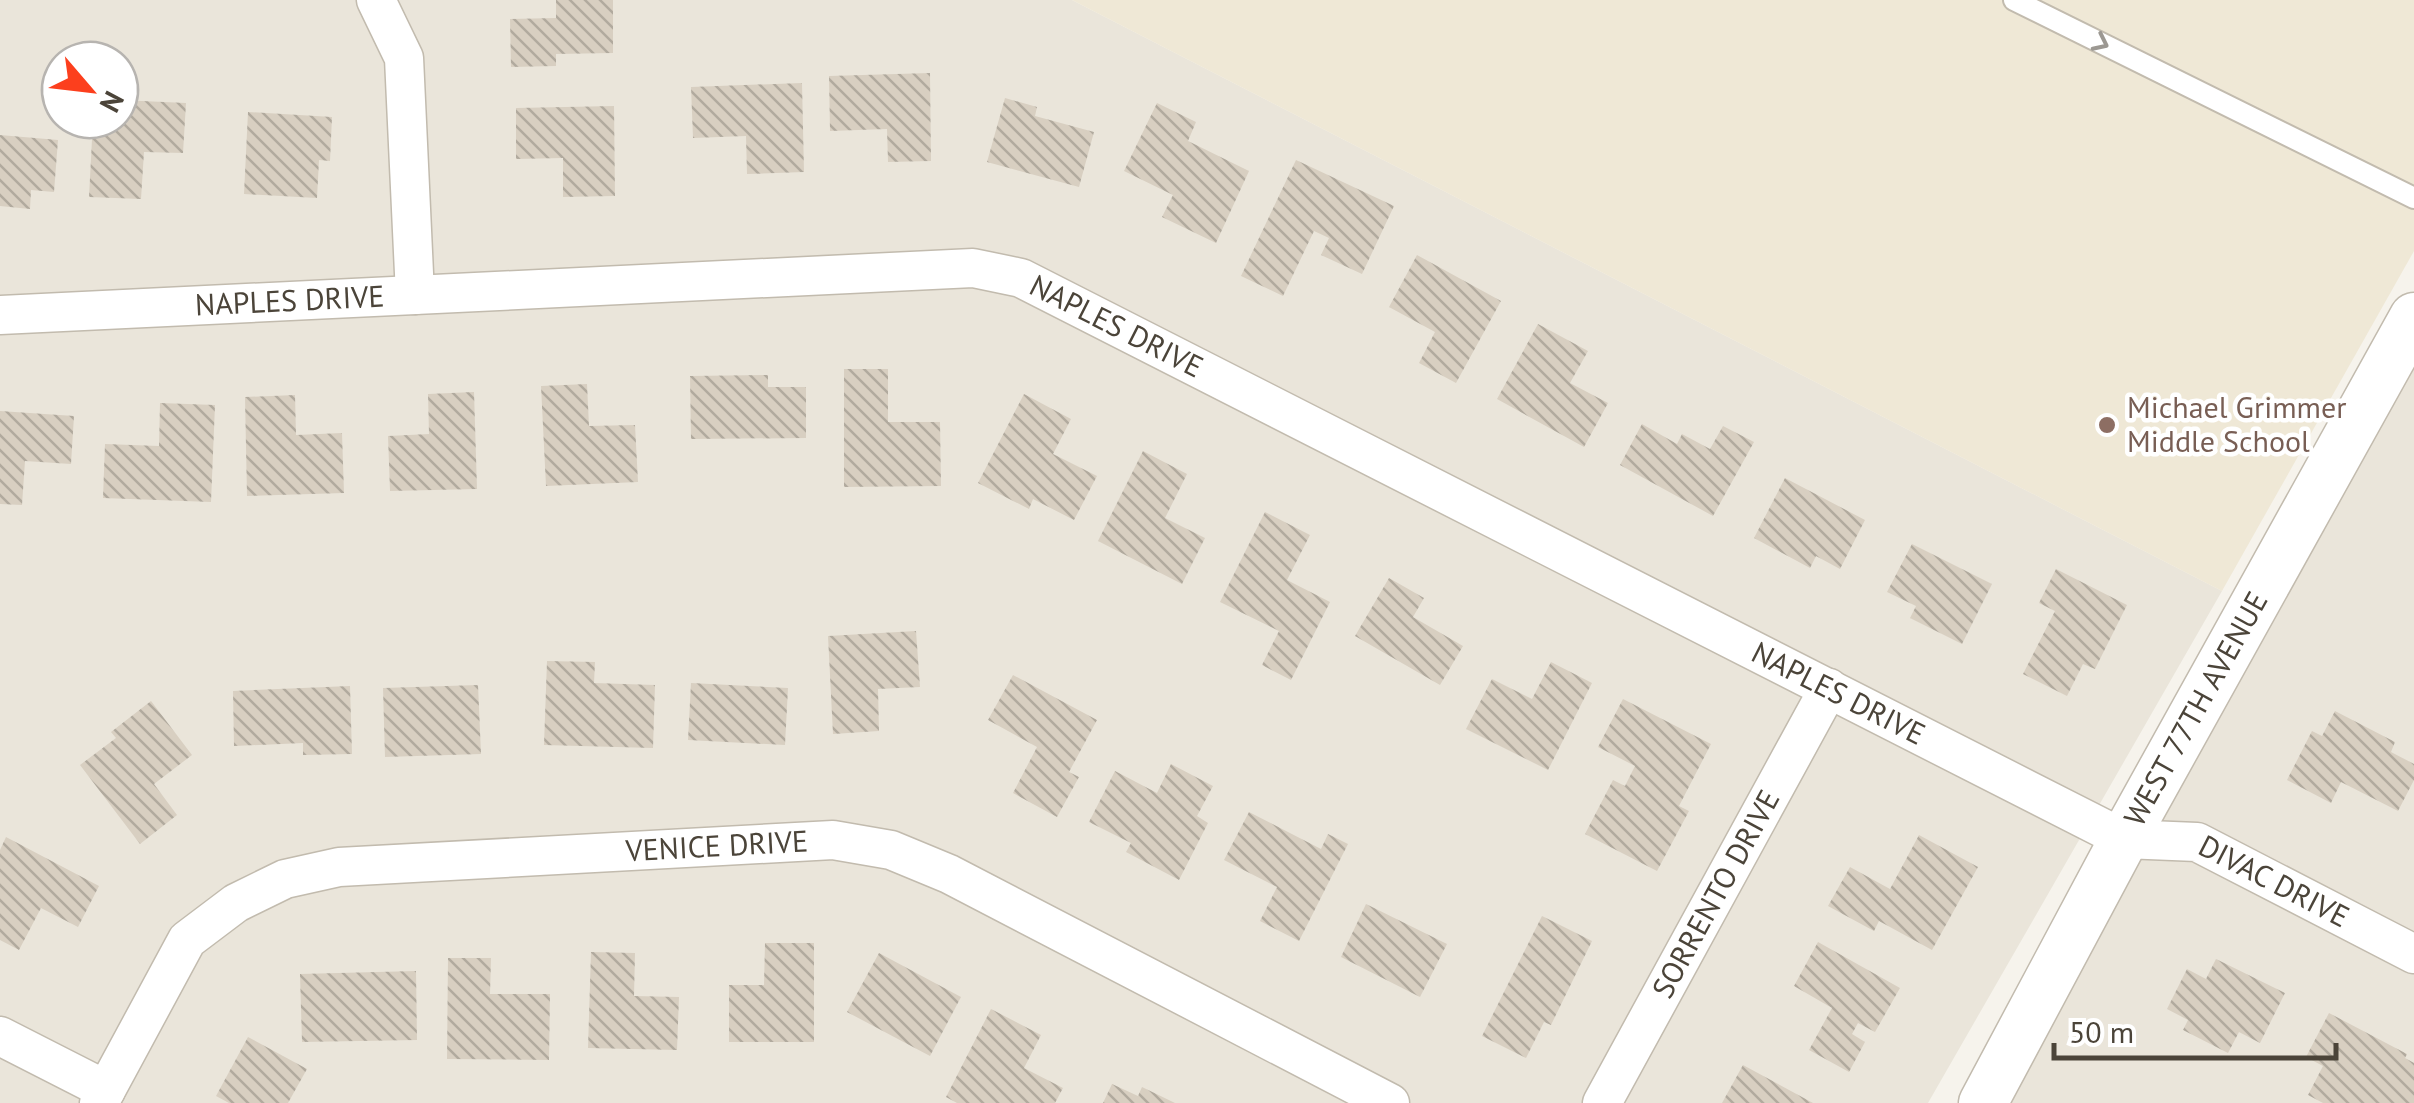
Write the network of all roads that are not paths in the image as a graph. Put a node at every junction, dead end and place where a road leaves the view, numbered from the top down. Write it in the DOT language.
graph roads {
  1 [pos="376,0"];
  2 [pos="2014,0"];
  3 [pos="2414,198"];
  4 [pos="415,295"];
  5 [pos="0,315"];
  6 [pos="2414,317"];
  7 [pos="1829,688"];
  8 [pos="2124,839"];
  9 [pos="2414,954"];
  10 [pos="0,1036"];
  11 [pos="102,1096"];
  12 [pos="1390,1103"];
  13 [pos="1602,1103"];
  14 [pos="1983,1103"];
  1 -- 4 [label="street"];
  2 -- 3 [label="lane, one-way"];
  4 -- 5 [label="street, NAPLES DRIVE"];
  4 -- 7 [label="street, NAPLES DRIVE"];
  6 -- 8 [label="street, WEST 77TH AVENUE"];
  7 -- 8 [label="street, NAPLES DRIVE"];
  7 -- 13 [label="street, SORRENTO DRIVE"];
  8 -- 9 [label="street, DIVAC DRIVE"];
  8 -- 14 [label="street, WEST 77TH AVENUE"];
  10 -- 11 [label="street"];
  11 -- 12 [label="street, VENICE DRIVE"];
}
